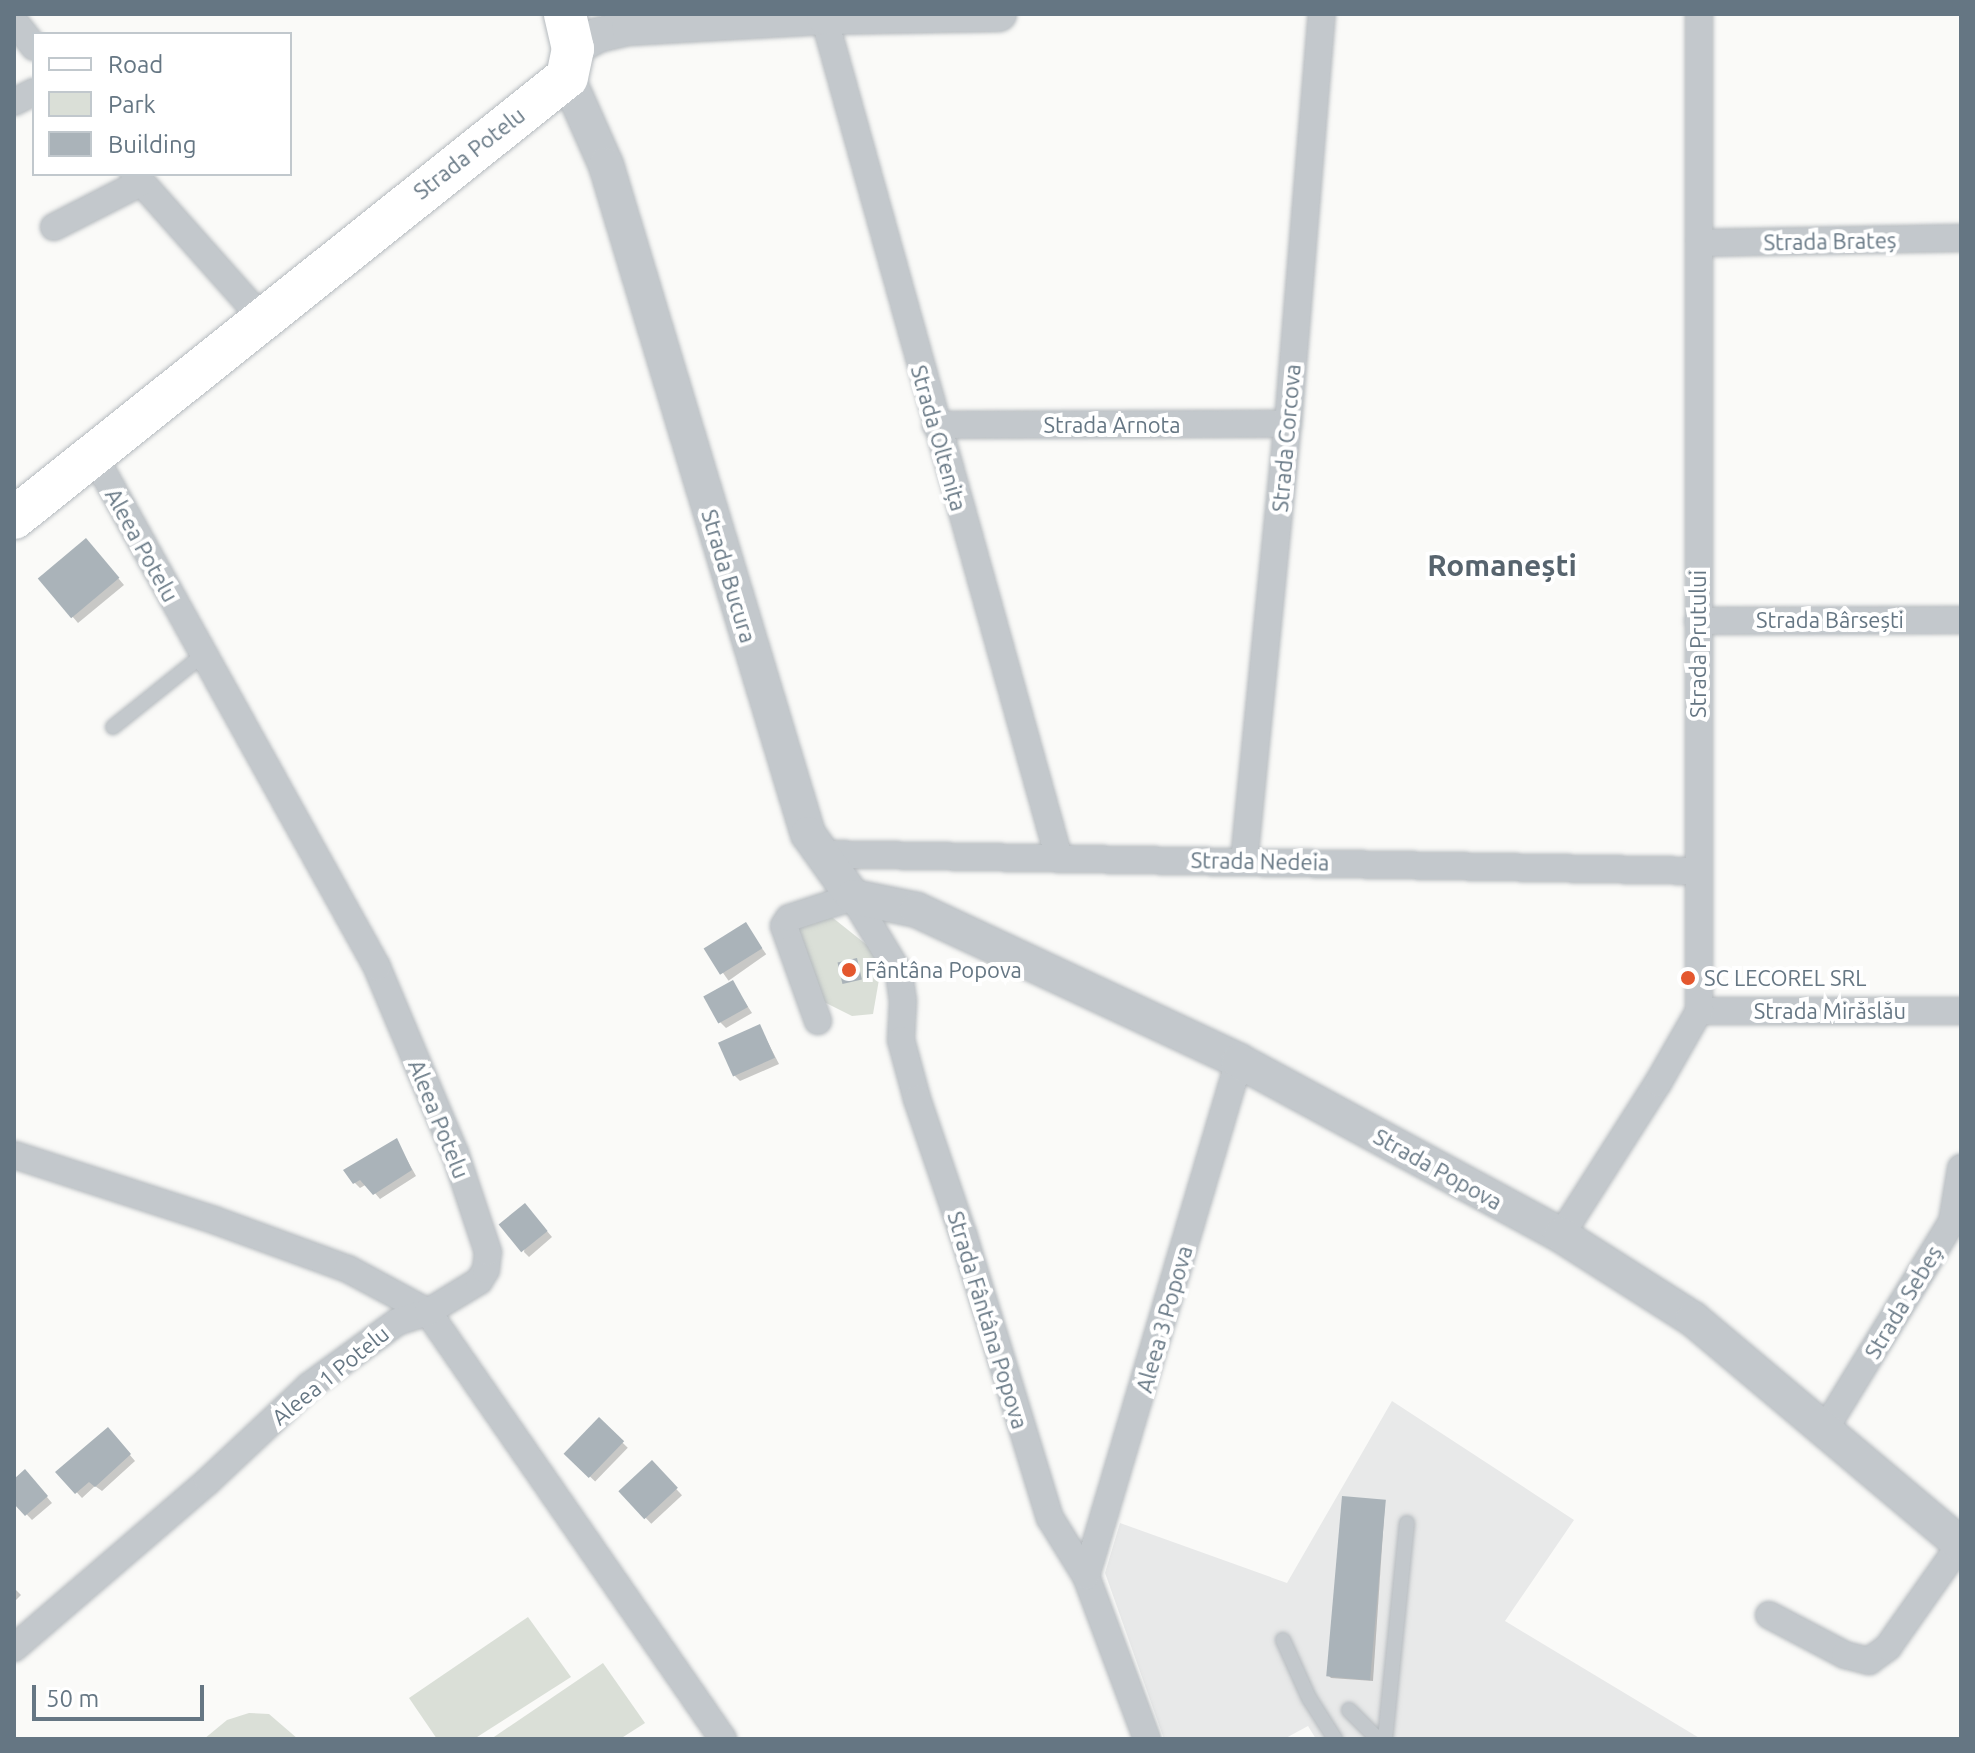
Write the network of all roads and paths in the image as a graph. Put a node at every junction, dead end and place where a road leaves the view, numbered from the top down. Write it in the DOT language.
graph roads {
  1 [pos="999,14"];
  2 [pos="1322,14"];
  3 [pos="1699,14"];
  4 [pos="824,17"];
  5 [pos="14,21"];
  6 [pos="32,44"];
  7 [pos="568,46"];
  8 [pos="32,93"];
  9 [pos="14,102"];
  10 [pos="137,178"];
  11 [pos="54,227"];
  12 [pos="1961,238"];
  13 [pos="1699,243"];
  14 [pos="262,318"];
  15 [pos="1288,424"];
  16 [pos="936,425"];
  17 [pos="93,454"];
  18 [pos="14,518"];
  19 [pos="1961,620"];
  20 [pos="1698,621"];
  21 [pos="203,655"];
  22 [pos="113,727"];
  23 [pos="822,854"];
  24 [pos="1059,858"];
  25 [pos="1244,861"];
  26 [pos="1699,871"];
  27 [pos="853,897"];
  28 [pos="1699,1011"];
  29 [pos="1961,1011"];
  30 [pos="818,1021"];
  31 [pos="1239,1061"];
  32 [pos="14,1155"];
  33 [pos="1961,1168"];
  34 [pos="1957,1224"];
  35 [pos="1561,1235"];
  36 [pos="428,1312"];
  37 [pos="1825,1429"];
  38 [pos="1407,1523"];
  39 [pos="1961,1545"];
  40 [pos="1086,1576"];
  41 [pos="1769,1615"];
  42 [pos="1283,1640"];
  43 [pos="14,1648"];
  44 [pos="1349,1710"];
  45 [pos="723,1739"];
  46 [pos="1147,1739"];
  47 [pos="1335,1739"];
  48 [pos="1378,1739"];
  49 [pos="1385,1739"];
  1 -- 4 [label="street, Strada Potelu"];
  2 -- 15 [label="street, Strada Corcova"];
  3 -- 13 [label="street, Strada Prutului"];
  4 -- 7 [label="street, Strada Potelu"];
  4 -- 16 [label="street, Strada Oltenița"];
  5 -- 6 [label="street"];
  7 -- 14 [label="main road, Strada Potelu"];
  7 -- 23 [label="street, Strada Bucura"];
  8 -- 9 [label="street"];
  10 -- 11 [label="street"];
  10 -- 14 [label="street"];
  12 -- 13 [label="street, Strada Brateș"];
  13 -- 20 [label="street, Strada Prutului"];
  14 -- 17 [label="main road, Strada Potelu"];
  15 -- 16 [label="street, Strada Arnota"];
  15 -- 25 [label="street, Strada Corcova"];
  16 -- 24 [label="street, Strada Oltenița"];
  17 -- 18 [label="main road, Strada Potelu"];
  17 -- 21 [label="street, Aleea Potelu"];
  19 -- 20 [label="street, Strada Bârsești"];
  20 -- 26 [label="street, Strada Prutului"];
  21 -- 22 [label="lane"];
  21 -- 36 [label="street, Aleea Potelu"];
  23 -- 24 [label="street, Strada Nedeia"];
  23 -- 27 [label="street, Strada Bucura"];
  24 -- 25 [label="street, Strada Nedeia"];
  25 -- 26 [label="street, Strada Nedeia"];
  26 -- 28 [label="street, Strada Prutului"];
  27 -- 30 [label="street"];
  27 -- 31 [label="street, Strada Popova"];
  27 -- 40 [label="street, Strada Fântâna Popova"];
  28 -- 29 [label="street, Strada Mirăslău"];
  28 -- 35 [label="street"];
  31 -- 35 [label="street, Strada Popova"];
  31 -- 40 [label="street, Aleea 3 Popova"];
  32 -- 36 [label="street, Aleea 1 Potelu"];
  33 -- 34 [label="street, Strada Sebeș"];
  34 -- 37 [label="street, Strada Sebeș"];
  35 -- 37 [label="street, Strada Popova"];
  36 -- 43 [label="street, Aleea 1 Potelu"];
  36 -- 45 [label="street"];
  37 -- 39 [label="street, Strada Popova"];
  38 -- 49 [label="lane"];
  39 -- 41 [label="street"];
  40 -- 46 [label="street, Strada Fântâna Popova"];
  42 -- 47 [label="lane"];
  44 -- 48 [label="lane"];
}
